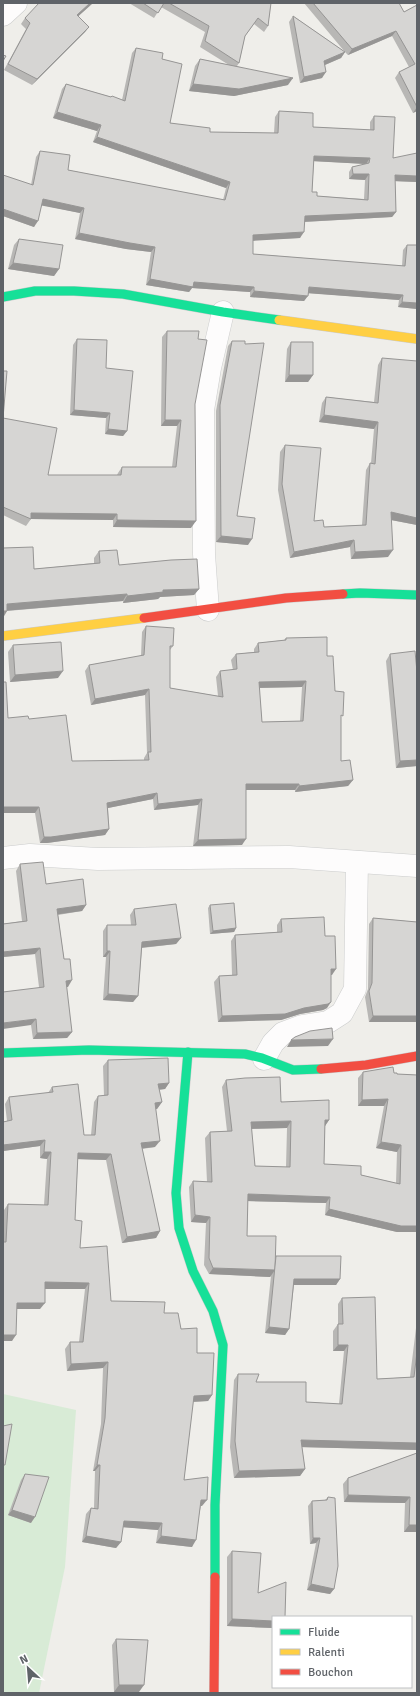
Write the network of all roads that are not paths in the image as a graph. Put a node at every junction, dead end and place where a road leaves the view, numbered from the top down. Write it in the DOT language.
graph roads {
  1 [pos="16,3"];
  2 [pos="3,15"];
  3 [pos="3,297"];
  4 [pos="223,312"];
  5 [pos="417,339"];
  6 [pos="417,595"];
  7 [pos="208,610"];
  8 [pos="3,636"];
  9 [pos="3,858"];
  10 [pos="357,862"];
  11 [pos="417,866"];
  12 [pos="188,1052"];
  13 [pos="3,1054"];
  14 [pos="417,1056"];
  15 [pos="264,1059"];
  16 [pos="214,1693"];
  1 -- 2 [label="street"];
  3 -- 4 [label="street"];
  4 -- 5 [label="street"];
  4 -- 7 [label="street"];
  6 -- 7 [label="street"];
  7 -- 8 [label="street"];
  9 -- 10 [label="street"];
  10 -- 11 [label="street"];
  10 -- 15 [label="street"];
  12 -- 13 [label="street"];
  12 -- 15 [label="street"];
  12 -- 16 [label="street"];
  14 -- 15 [label="street"];
}
